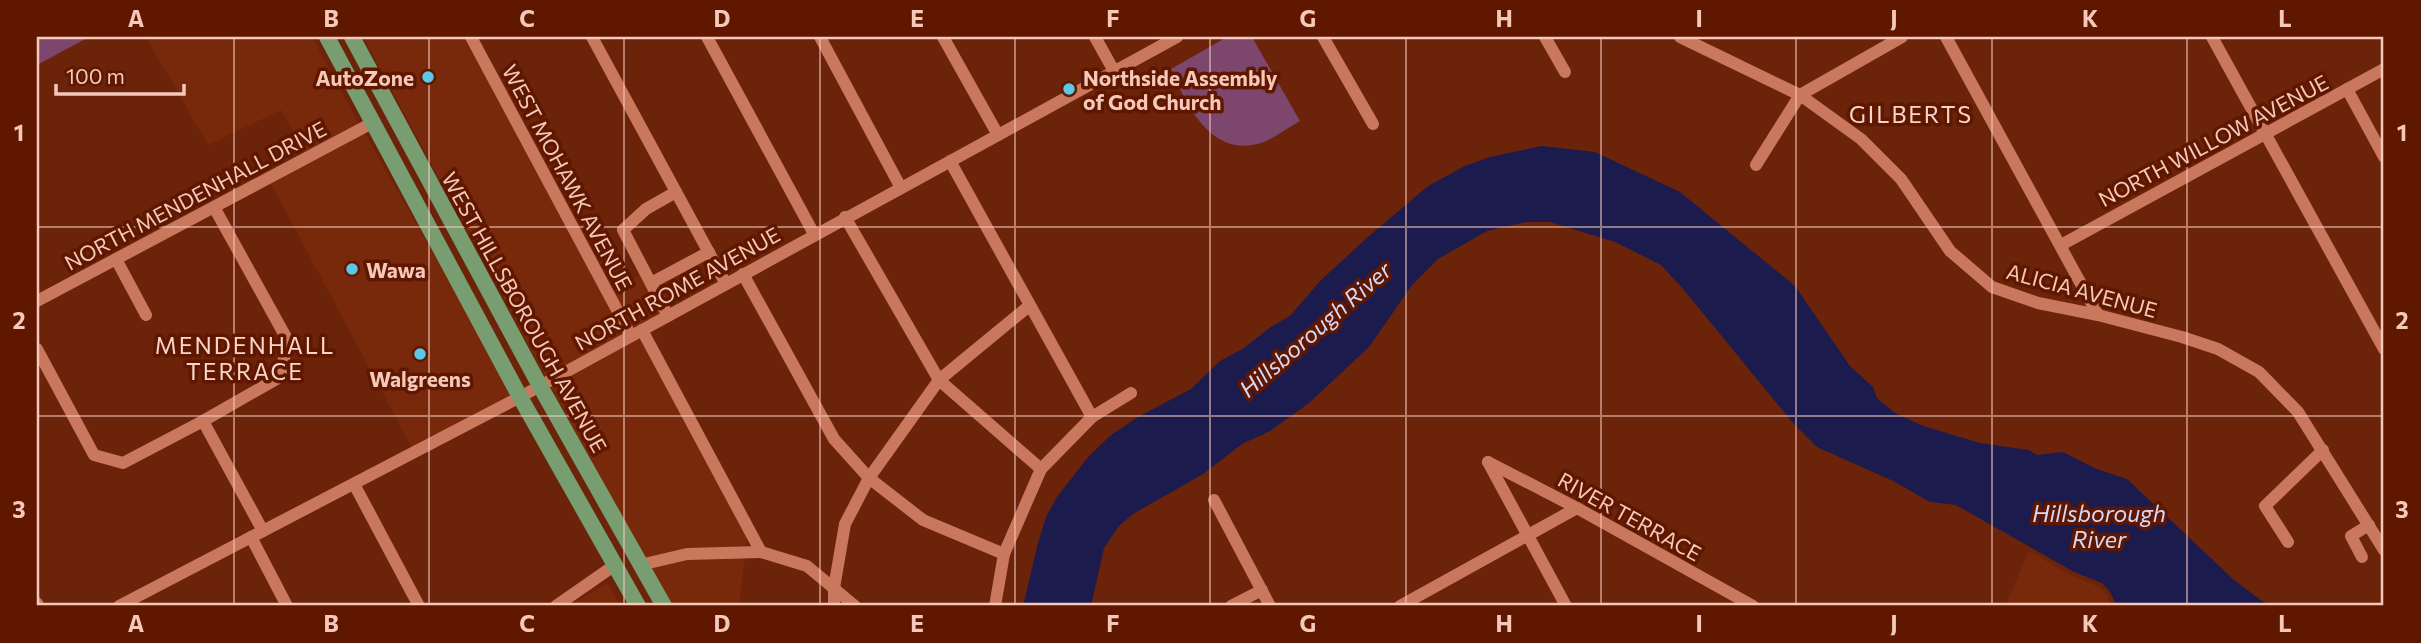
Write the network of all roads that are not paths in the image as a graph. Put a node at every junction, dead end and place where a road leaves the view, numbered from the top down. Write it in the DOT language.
graph roads {
  1 [pos="327,37"];
  2 [pos="352,37"];
  3 [pos="471,37"];
  4 [pos="592,37"];
  5 [pos="707,37"];
  6 [pos="820,37"];
  7 [pos="943,37"];
  8 [pos="1095,37"];
  9 [pos="1177,37"];
  10 [pos="1323,37"];
  11 [pos="1545,37"];
  12 [pos="1680,37"];
  13 [pos="1902,37"];
  14 [pos="1946,37"];
  15 [pos="2212,37"];
  16 [pos="2384,69"];
  17 [pos="1114,71"];
  18 [pos="1565,72"];
  19 [pos="2347,89"];
  20 [pos="1800,95"];
  21 [pos="372,123"];
  22 [pos="1373,124"];
  23 [pos="2264,133"];
  24 [pos="998,135"];
  25 [pos="2384,158"];
  26 [pos="950,161"];
  27 [pos="1756,165"];
  28 [pos="901,188"];
  29 [pos="676,192"];
  30 [pos="442,204"];
  31 [pos="214,207"];
  32 [pos="845,217"];
  33 [pos="814,234"];
  34 [pos="2061,245"];
  35 [pos="709,252"];
  36 [pos="116,259"];
  37 [pos="743,274"];
  38 [pos="651,283"];
  39 [pos="726,284"];
  40 [pos="37,301"];
  41 [pos="1029,306"];
  42 [pos="2098,314"];
  43 [pos="146,315"];
  44 [pos="668,316"];
  45 [pos="637,333"];
  46 [pos="37,349"];
  47 [pos="2384,349"];
  48 [pos="939,380"];
  49 [pos="540,386"];
  50 [pos="1131,393"];
  51 [pos="520,397"];
  52 [pos="1092,417"];
  53 [pos="203,421"];
  54 [pos="2323,450"];
  55 [pos="1041,469"];
  56 [pos="869,478"];
  57 [pos="354,484"];
  58 [pos="579,500"];
  59 [pos="1214,500"];
  60 [pos="1577,508"];
  61 [pos="2365,527"];
  62 [pos="257,534"];
  63 [pos="1527,534"];
  64 [pos="2288,541"];
  65 [pos="2384,550"];
  66 [pos="761,552"];
  67 [pos="1004,554"];
  68 [pos="2362,557"];
  69 [pos="615,565"];
  70 [pos="640,565"];
  71 [pos="834,588"];
  72 [pos="1262,590"];
  73 [pos="1743,604"];
  74 [pos="119,606"];
  75 [pos="287,606"];
  76 [pos="419,606"];
  77 [pos="556,606"];
  78 [pos="638,606"];
  79 [pos="653,606"];
  80 [pos="664,606"];
  81 [pos="834,606"];
  82 [pos="855,606"];
  83 [pos="995,606"];
  84 [pos="1231,606"];
  85 [pos="1270,606"];
  86 [pos="1400,606"];
  87 [pos="1566,606"];
  1 -- 21 [label="main road, WEST HILLSBOROUGH AVENUE"];
  2 -- 30 [label="main road, WEST HILLSBOROUGH AVENUE"];
  3 -- 45 [label="street, WEST MOHAWK AVENUE"];
  4 -- 29 [label="street"];
  5 -- 33 [label="street"];
  6 -- 28 [label="street"];
  7 -- 24 [label="street"];
  8 -- 17 [label="street"];
  9 -- 17 [label="street, NORTH ROME AVENUE"];
  10 -- 22 [label="street"];
  11 -- 18 [label="street"];
  12 -- 20 [label="street, ALICIA AVENUE"];
  13 -- 20 [label="street"];
  14 -- 34 [label="street"];
  15 -- 23 [label="street"];
  16 -- 19 [label="street, NORTH WILLOW AVENUE"];
  17 -- 24 [label="street, NORTH ROME AVENUE"];
  19 -- 23 [label="street, NORTH WILLOW AVENUE"];
  19 -- 25 [label="street"];
  20 -- 27 [label="street"];
  20 -- 42 [label="street, ALICIA AVENUE"];
  21 -- 30 [label="main road"];
  21 -- 31 [label="street, NORTH MENDENHALL DRIVE"];
  21 -- 51 [label="main road, WEST HILLSBOROUGH AVENUE"];
  23 -- 34 [label="street, NORTH WILLOW AVENUE"];
  23 -- 47 [label="street"];
  24 -- 26 [label="street, NORTH ROME AVENUE"];
  26 -- 28 [label="street, NORTH ROME AVENUE"];
  26 -- 41 [label="street"];
  28 -- 32 [label="street, NORTH ROME AVENUE"];
  29 -- 35 [label="street"];
  29 -- 38 [label="street"];
  30 -- 49 [label="main road, WEST HILLSBOROUGH AVENUE"];
  31 -- 36 [label="street, NORTH MENDENHALL DRIVE"];
  31 -- 53 [label="street"];
  32 -- 33 [label="street, NORTH ROME AVENUE"];
  32 -- 48 [label="street"];
  33 -- 37 [label="street, NORTH ROME AVENUE"];
  34 -- 42 [label="street"];
  35 -- 38 [label="street"];
  35 -- 39 [label="street"];
  36 -- 40 [label="street, NORTH MENDENHALL DRIVE"];
  36 -- 43 [label="street"];
  37 -- 39 [label="street, NORTH ROME AVENUE"];
  37 -- 56 [label="street"];
  38 -- 44 [label="street"];
  39 -- 44 [label="street, NORTH ROME AVENUE"];
  41 -- 48 [label="street"];
  41 -- 52 [label="street"];
  42 -- 54 [label="street, ALICIA AVENUE"];
  44 -- 45 [label="street, NORTH ROME AVENUE"];
  45 -- 49 [label="street, NORTH ROME AVENUE"];
  45 -- 66 [label="street, WEST MOHAWK AVENUE"];
  46 -- 53 [label="street"];
  48 -- 55 [label="street"];
  48 -- 56 [label="street"];
  49 -- 51 [label="street, NORTH ROME AVENUE"];
  49 -- 70 [label="main road, WEST HILLSBOROUGH AVENUE"];
  50 -- 52 [label="street"];
  51 -- 57 [label="street, NORTH ROME AVENUE"];
  51 -- 58 [label="main road, WEST HILLSBOROUGH AVENUE"];
  52 -- 55 [label="street"];
  53 -- 62 [label="street"];
  54 -- 61 [label="street, ALICIA AVENUE"];
  54 -- 64 [label="street"];
  55 -- 67 [label="street"];
  56 -- 67 [label="street"];
  56 -- 71 [label="street"];
  57 -- 62 [label="street, NORTH ROME AVENUE"];
  57 -- 76 [label="street"];
  58 -- 69 [label="main road, WEST HILLSBOROUGH AVENUE"];
  58 -- 70 [label="main road"];
  59 -- 72 [label="street"];
  60 -- 63 [label="street"];
  60 -- 63 [label="street, RIVER TERRACE"];
  60 -- 73 [label="street, RIVER TERRACE"];
  61 -- 65 [label="street, ALICIA AVENUE"];
  61 -- 68 [label="street"];
  62 -- 74 [label="street, NORTH ROME AVENUE"];
  62 -- 75 [label="street"];
  63 -- 86 [label="street"];
  63 -- 87 [label="street"];
  66 -- 70 [label="street"];
  66 -- 71 [label="street"];
  67 -- 83 [label="street"];
  69 -- 77 [label="street"];
  69 -- 78 [label="main road, WEST HILLSBOROUGH AVENUE"];
  69 -- 79 [label="main road"];
  70 -- 80 [label="main road, WEST HILLSBOROUGH AVENUE"];
  71 -- 81 [label="street"];
  71 -- 82 [label="street"];
  72 -- 84 [label="street"];
  72 -- 85 [label="street"];
}
